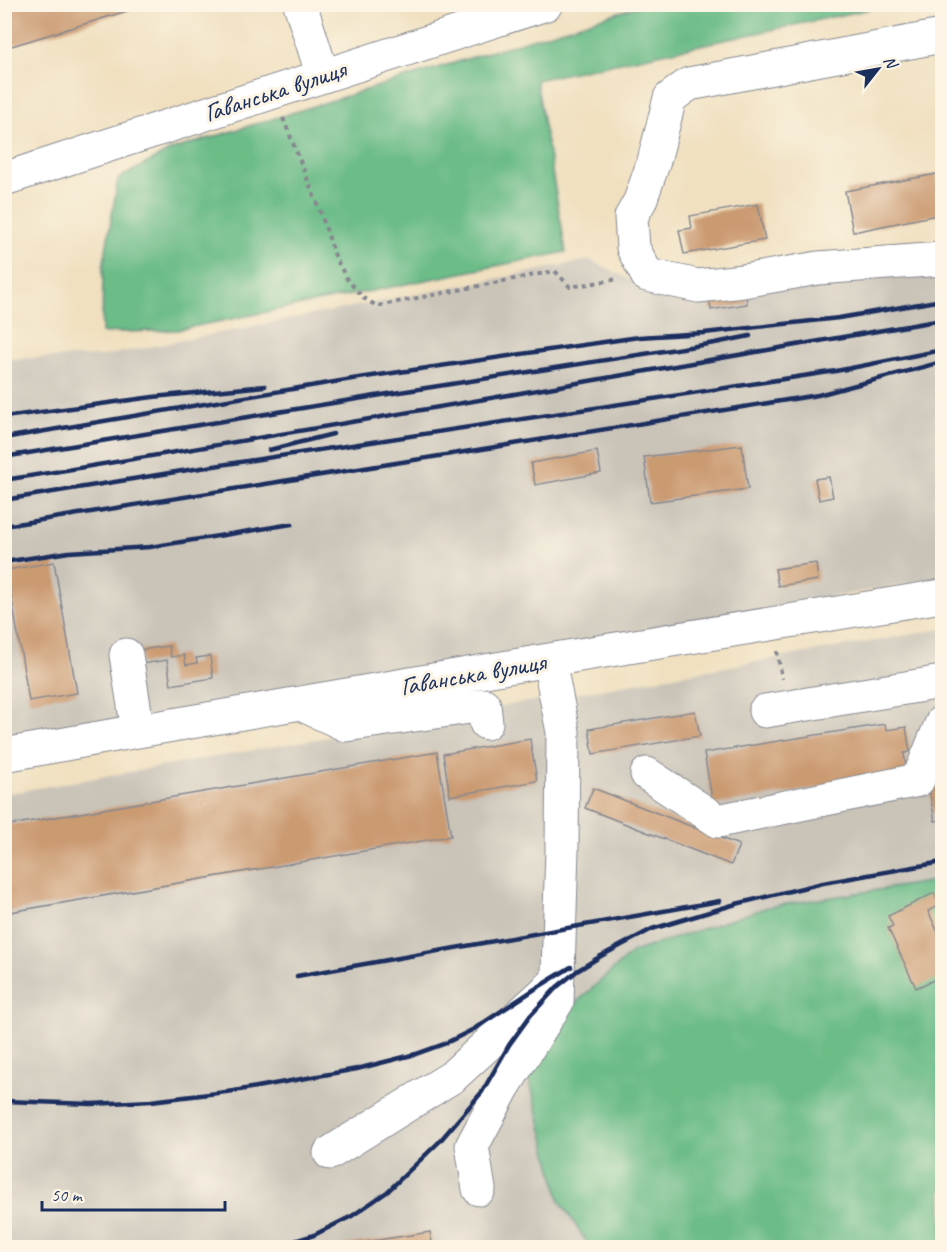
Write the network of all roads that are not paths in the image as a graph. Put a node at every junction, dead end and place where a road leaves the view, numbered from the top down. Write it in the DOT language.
graph roads {
  1 [pos="300,4"];
  2 [pos="546,4"];
  3 [pos="942,36"];
  4 [pos="323,76"];
  5 [pos="4,179"];
  6 [pos="942,259"];
  7 [pos="942,596"];
  8 [pos="126,655"];
  9 [pos="549,660"];
  10 [pos="942,682"];
  11 [pos="300,704"];
  12 [pos="765,711"];
  13 [pos="942,722"];
  14 [pos="486,723"];
  15 [pos="138,730"];
  16 [pos="4,755"];
  17 [pos="647,774"];
  18 [pos="557,981"];
  19 [pos="330,1153"];
  20 [pos="479,1189"];
  1 -- 4 [label="street"];
  2 -- 4 [label="street, Гаванська вулиця"];
  3 -- 6 [label="street"];
  4 -- 5 [label="street, Гаванська вулиця"];
  7 -- 9 [label="street, Гаванська вулиця"];
  8 -- 15 [label="street"];
  9 -- 11 [label="street, Гаванська вулиця"];
  9 -- 18 [label="street"];
  10 -- 12 [label="street"];
  11 -- 14 [label="street"];
  11 -- 15 [label="street, Гаванська вулиця"];
  13 -- 17 [label="street"];
  15 -- 16 [label="street, Гаванська вулиця"];
  18 -- 19 [label="street"];
  18 -- 20 [label="street"];
}
